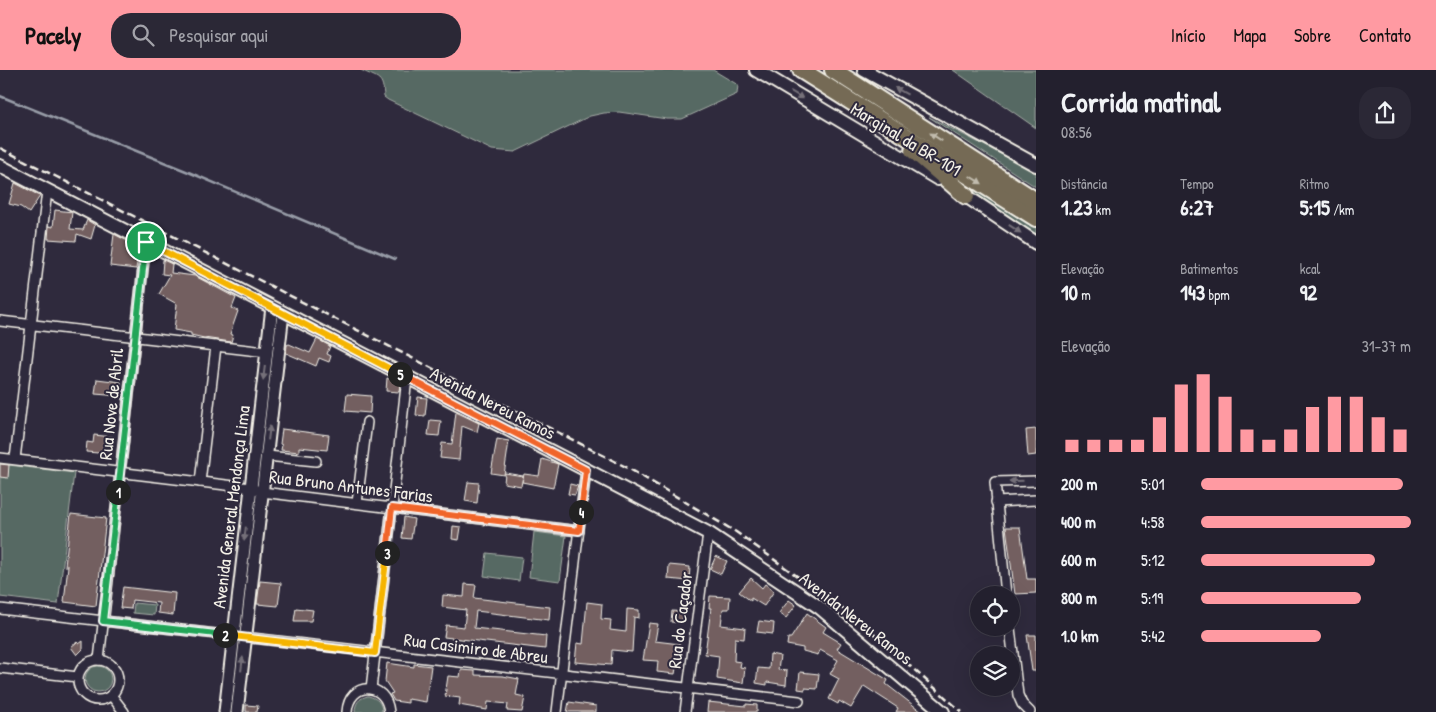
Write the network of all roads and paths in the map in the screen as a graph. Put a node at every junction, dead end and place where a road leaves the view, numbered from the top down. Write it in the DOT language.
graph roads {
  1 [pos="756,70"];
  2 [pos="801,70"];
  3 [pos="832,70"];
  4 [pos="864,70"];
  5 [pos="869,113"];
  6 [pos="1036,165"];
  7 [pos="0,166"];
  8 [pos="47,191"];
  9 [pos="966,196"];
  10 [pos="1036,201"];
  11 [pos="1036,218"];
  12 [pos="146,242"];
  13 [pos="1036,243"];
  14 [pos="278,310"];
  15 [pos="0,321"];
  16 [pos="31,325"];
  17 [pos="135,337"];
  18 [pos="216,346"];
  19 [pos="266,352"];
  20 [pos="408,378"];
  21 [pos="367,422"];
  22 [pos="266,456"];
  23 [pos="0,458"];
  24 [pos="15,459"];
  25 [pos="316,461"];
  26 [pos="586,470"];
  27 [pos="120,472"];
  28 [pos="1036,481"];
  29 [pos="200,482"];
  30 [pos="251,488"];
  31 [pos="262,492"];
  32 [pos="1036,500"];
  33 [pos="996,502"];
  34 [pos="357,503"];
  35 [pos="392,508"];
  36 [pos="579,531"];
  37 [pos="708,533"];
  38 [pos="1005,586"];
  39 [pos="0,610"];
  40 [pos="103,621"];
  41 [pos="1011,636"];
  42 [pos="239,637"];
  43 [pos="375,653"];
  44 [pos="99,660"];
  45 [pos="0,668"];
  46 [pos="562,674"];
  47 [pos="78,677"];
  48 [pos="688,688"];
  49 [pos="371,689"];
  50 [pos="111,695"];
  51 [pos="799,701"];
  52 [pos="124,712"];
  53 [pos="225,712"];
  54 [pos="237,712"];
  55 [pos="348,712"];
  56 [pos="389,712"];
  57 [pos="557,712"];
  58 [pos="685,712"];
  59 [pos="943,712"];
  60 [pos="1030,712"];
  1 -- 9 [label="main road, Marginal da BR-101, one-way"];
  2 -- 5 [label="highway"];
  10 -- 3 [label="highway, one-way"];
  6 -- 4 [label="main road, one-way"];
  5 -- 9 [label="highway"];
  5 -- 11 [label="highway, one-way"];
  7 -- 8 [label="main road, Avenida Nereu Ramos"];
  8 -- 12 [label="main road, Avenida Nereu Ramos"];
  8 -- 16 [label="street"];
  9 -- 13 [label="main road, Marginal da BR-101, one-way"];
  12 -- 14 [label="main road, Avenida Nereu Ramos"];
  12 -- 17 [label="street, Rua Nove de Abril"];
  14 -- 19 [label="street, Avenida General Mendonça Lima"];
  14 -- 20 [label="main road, Avenida Nereu Ramos"];
  22 -- 14 [label="street, Avenida General Mendonça Lima, one-way"];
  15 -- 16 [label="street"];
  16 -- 17 [label="street"];
  16 -- 24 [label="street"];
  17 -- 18 [label="street"];
  17 -- 27 [label="street, Rua Nove de Abril"];
  18 -- 19 [label="street"];
  18 -- 29 [label="street"];
  19 -- 30 [label="street, Avenida General Mendonça Lima, one-way"];
  20 -- 26 [label="main road, Avenida Nereu Ramos"];
  20 -- 35 [label="street"];
  21 -- 34 [label="street"];
  22 -- 25 [label="street"];
  22 -- 31 [label="street, Avenida General Mendonça Lima"];
  23 -- 24 [label="street, Rua Bruno Antunes Farias"];
  24 -- 27 [label="street, Rua Bruno Antunes Farias"];
  26 -- 36 [label="street"];
  26 -- 37 [label="main road, Avenida Nereu Ramos"];
  27 -- 29 [label="street, Rua Bruno Antunes Farias"];
  27 -- 40 [label="street, Rua Nove de Abril"];
  28 -- 33 [label="street, one-way"];
  29 -- 30 [label="street, Rua Bruno Antunes Farias"];
  30 -- 31 [label="street, Rua Bruno Antunes Farias"];
  30 -- 42 [label="street, Avenida General Mendonça Lima, one-way"];
  31 -- 34 [label="street, Rua Bruno Antunes Farias"];
  31 -- 42 [label="street, Avenida General Mendonça Lima"];
  32 -- 33 [label="street"];
  33 -- 38 [label="street"];
  34 -- 35 [label="street, Rua Bruno Antunes Farias"];
  35 -- 36 [label="street, Rua Bruno Antunes Farias"];
  35 -- 43 [label="street"];
  36 -- 46 [label="street"];
  37 -- 48 [label="street, Rua do Caçador"];
  37 -- 59 [label="main road, Avenida Nereu Ramos"];
  39 -- 40 [label="street, Rua Casimiro de Abreu"];
  40 -- 42 [label="street, Rua Casimiro de Abreu"];
  40 -- 44 [label="street, Rua Nove de Abril"];
  41 -- 60 [label="street"];
  42 -- 43 [label="street, Rua Casimiro de Abreu"];
  42 -- 53 [label="street, Avenida General Mendonça Lima"];
  54 -- 42 [label="street, Avenida General Mendonça Lima, one-way"];
  43 -- 46 [label="street, Rua Casimiro de Abreu"];
  43 -- 49 [label="street"];
  44 -- 47 [label="street"];
  44 -- 50 [label="street"];
  45 -- 47 [label="street"];
  46 -- 48 [label="street, Rua Casimiro de Abreu"];
  46 -- 57 [label="street"];
  47 -- 50 [label="street"];
  48 -- 51 [label="street, Rua Casimiro de Abreu"];
  48 -- 58 [label="street, Rua do Caçador"];
  49 -- 55 [label="street"];
  49 -- 56 [label="street"];
  50 -- 52 [label="street"];
}
